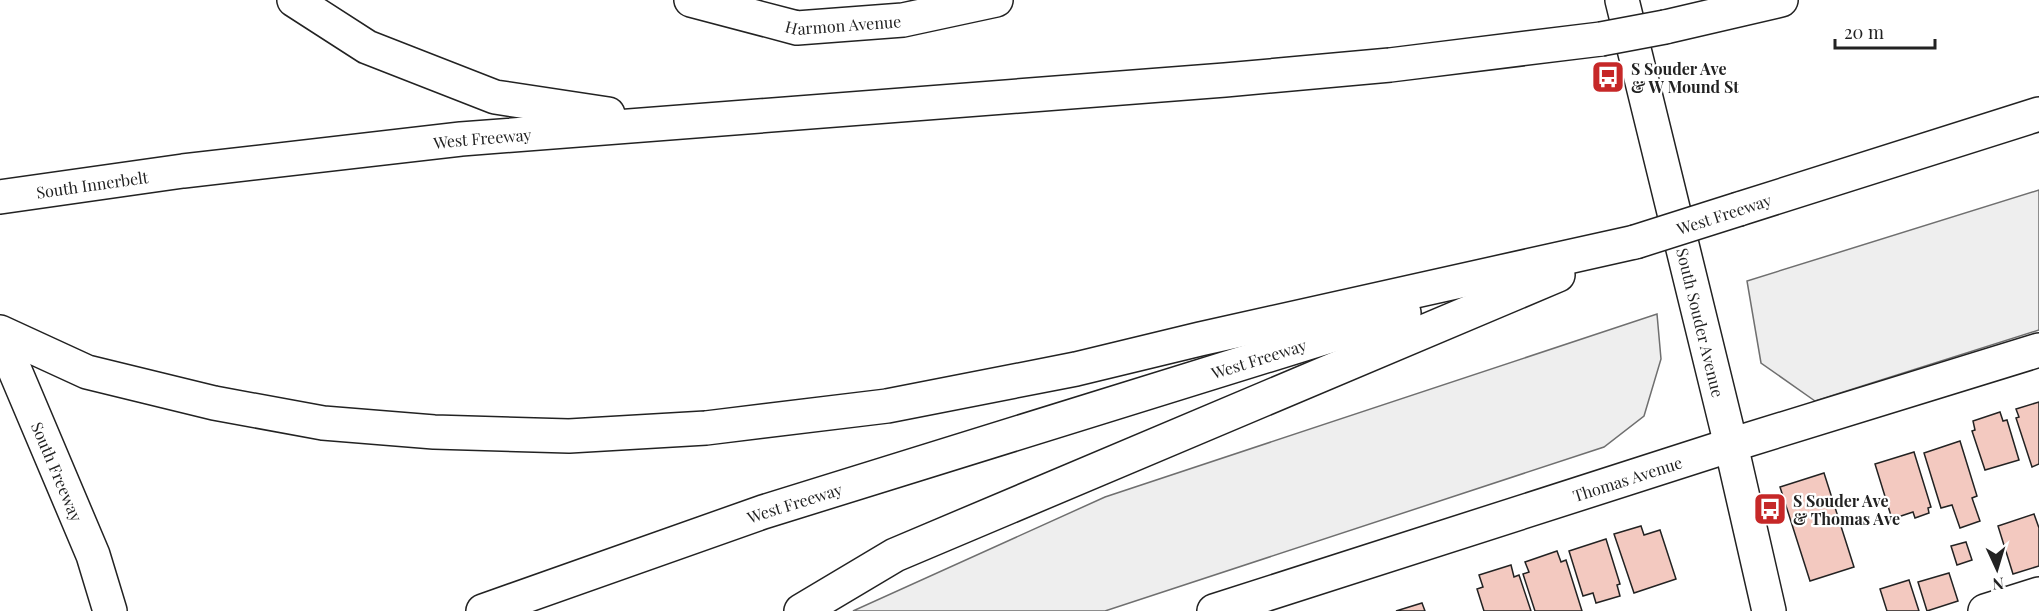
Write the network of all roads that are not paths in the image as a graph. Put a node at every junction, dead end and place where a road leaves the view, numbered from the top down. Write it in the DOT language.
graph roads {
  1 [pos="294,0"];
  2 [pos="692,0"];
  3 [pos="996,0"];
  4 [pos="1622,0"];
  5 [pos="1781,0"];
  6 [pos="2039,114"];
  7 [pos="663,123"];
  8 [pos="183,171"];
  9 [pos="0,197"];
  10 [pos="1635,242"];
  11 [pos="0,333"];
  12 [pos="2039,350"];
  13 [pos="1731,445"];
  14 [pos="2039,594"];
  15 [pos="110,611"];
  16 [pos="483,611"];
  17 [pos="801,611"];
  18 [pos="1214,611"];
  19 [pos="1769,611"];
  20 [pos="1985,611"];
  1 -- 7 [label="main road"];
  2 -- 3 [label="main road, Harmon Avenue"];
  4 -- 13 [label="main road, South Souder Avenue"];
  5 -- 7 [label="main road, West Freeway, bridge"];
  6 -- 10 [label="main road, West Freeway, bridge"];
  7 -- 8 [label="main road, West Freeway"];
  8 -- 9 [label="main road, South Innerbelt"];
  10 -- 11 [label="main road"];
  10 -- 16 [label="main road, West Freeway"];
  10 -- 17 [label="main road"];
  11 -- 15 [label="main road, South Freeway"];
  12 -- 13 [label="main road, Thomas Avenue"];
  13 -- 18 [label="main road, Thomas Avenue"];
  13 -- 19 [label="main road, South Souder Avenue"];
  14 -- 20 [label="main road"];
}
